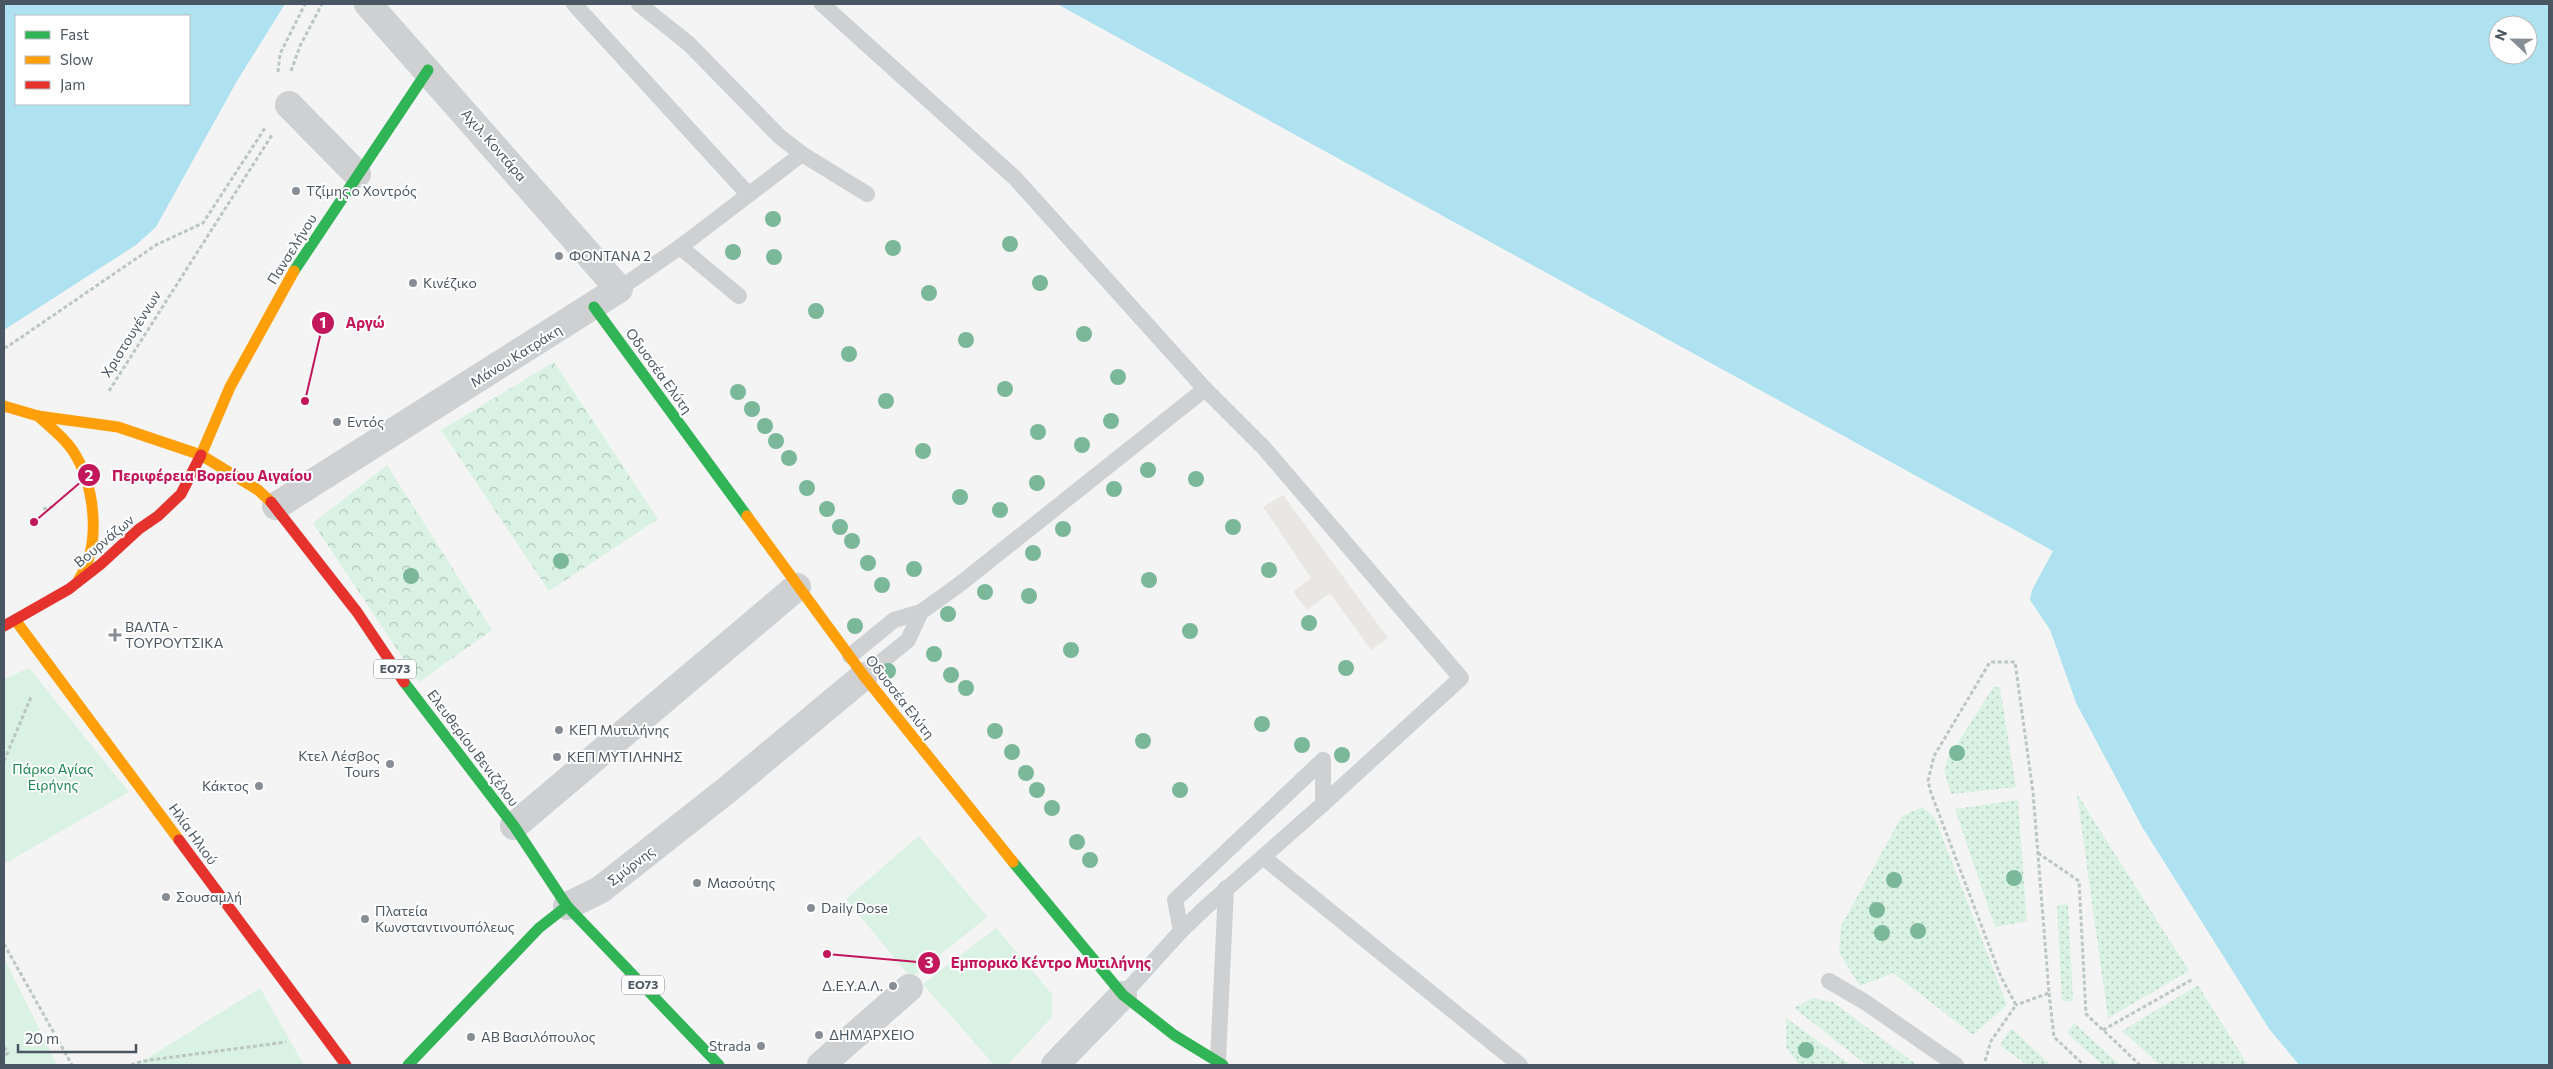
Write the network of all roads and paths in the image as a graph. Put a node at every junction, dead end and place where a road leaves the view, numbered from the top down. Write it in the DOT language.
graph roads {
  1 [pos="305,4"];
  2 [pos="368,4"];
  3 [pos="574,4"];
  4 [pos="639,4"];
  5 [pos="822,4"];
  6 [pos="428,70"];
  7 [pos="278,73"];
  8 [pos="280,112"];
  9 [pos="802,154"];
  10 [pos="357,174"];
  11 [pos="748,194"];
  12 [pos="867,194"];
  13 [pos="213,226"];
  14 [pos="680,248"];
  15 [pos="619,289"];
  16 [pos="739,296"];
  17 [pos="594,307"];
  18 [pos="4,347"];
  19 [pos="1205,389"];
  20 [pos="108,392"];
  21 [pos="4,406"];
  22 [pos="38,416"];
  23 [pos="201,455"];
  24 [pos="62,505"];
  25 [pos="276,506"];
  26 [pos="43,509"];
  27 [pos="797,587"];
  28 [pos="69,589"];
  29 [pos="921,612"];
  30 [pos="16,620"];
  31 [pos="4,626"];
  32 [pos="46,661"];
  33 [pos="857,666"];
  34 [pos="4,761"];
  35 [pos="1323,804"];
  36 [pos="514,826"];
  37 [pos="2038,853"];
  38 [pos="1263,857"];
  39 [pos="1226,888"];
  40 [pos="567,906"];
  41 [pos="1181,930"];
  42 [pos="4,944"];
  43 [pos="2193,979"];
  44 [pos="1830,981"];
  45 [pos="909,988"];
  46 [pos="2049,993"];
  47 [pos="1123,995"];
  48 [pos="2016,1005"];
  49 [pos="2103,1030"];
  50 [pos="325,1037"];
  51 [pos="4,1047"];
  52 [pos="4,1056"];
  53 [pos="1221,1063"];
  54 [pos="72,1065"];
  55 [pos="131,1065"];
  56 [pos="346,1065"];
  57 [pos="408,1065"];
  58 [pos="719,1065"];
  59 [pos="821,1065"];
  60 [pos="1055,1065"];
  61 [pos="1520,1065"];
  62 [pos="1956,1065"];
  63 [pos="1984,1065"];
  64 [pos="2084,1065"];
  65 [pos="2140,1065"];
  1 -- 7 [label="path"];
  2 -- 6 [label="street, Αχιλ. Κοντάρα"];
  3 -- 11 [label="lane"];
  4 -- 9 [label="lane"];
  5 -- 19 [label="lane"];
  6 -- 10 [label="street, Πανσελήνου"];
  6 -- 15 [label="street, Αχιλ. Κοντάρα"];
  8 -- 10 [label="street"];
  8 -- 18 [label="path"];
  9 -- 11 [label="lane, Μάνου Κατράκη"];
  9 -- 12 [label="lane"];
  10 -- 23 [label="street, Πανσελήνου"];
  11 -- 14 [label="lane, Μάνου Κατράκη"];
  13 -- 20 [label="path, Χριστουγέννων"];
  14 -- 15 [label="lane, Μάνου Κατράκη"];
  14 -- 16 [label="lane"];
  15 -- 17 [label="street, Μάνου Κατράκη"];
  17 -- 25 [label="street, Μάνου Κατράκη"];
  17 -- 27 [label="street, Οδυσσέα Ελύτη"];
  19 -- 29 [label="lane"];
  19 -- 35 [label="lane"];
  21 -- 22 [label="street, ΕΟ73"];
  22 -- 23 [label="street, ΕΟ73"];
  22 -- 28 [label="street, ΕΟ73"];
  23 -- 25 [label="street, Ελευθερίου Βενιζέλου / ΕΟ73"];
  23 -- 28 [label="street, Βουρνάζων / ΕΟ73"];
  24 -- 26 [label="path"];
  25 -- 36 [label="street, Ελευθερίου Βενιζέλου / ΕΟ73"];
  27 -- 33 [label="street, Οδυσσέα Ελύτη"];
  27 -- 36 [label="street"];
  28 -- 30 [label="street, Βουρνάζων / ΕΟ73"];
  29 -- 33 [label="lane"];
  29 -- 33 [label="lane"];
  30 -- 31 [label="street, Βουρνάζων / ΕΟ73"];
  30 -- 32 [label="street, Ηλία Ηλιού"];
  32 -- 34 [label="path"];
  32 -- 50 [label="street, Ηλία Ηλιού"];
  33 -- 40 [label="street, Σμύρνης"];
  33 -- 47 [label="street, Οδυσσέα Ελύτη"];
  35 -- 38 [label="lane"];
  35 -- 41 [label="lane"];
  36 -- 40 [label="street, Ελευθερίου Βενιζέλου / ΕΟ73"];
  37 -- 46 [label="path"];
  37 -- 48 [label="path"];
  37 -- 49 [label="path"];
  38 -- 39 [label="lane"];
  38 -- 61 [label="lane"];
  39 -- 41 [label="lane"];
  39 -- 53 [label="lane"];
  40 -- 57 [label="street, Σμύρνης"];
  40 -- 58 [label="street, Ελευθερίου Βενιζέλου / ΕΟ73"];
  41 -- 47 [label="lane"];
  42 -- 54 [label="path"];
  43 -- 49 [label="path"];
  44 -- 62 [label="lane"];
  45 -- 59 [label="street"];
  46 -- 48 [label="path"];
  46 -- 64 [label="path"];
  47 -- 53 [label="street, Οδυσσέα Ελύτη"];
  47 -- 60 [label="street"];
  48 -- 63 [label="path"];
  49 -- 65 [label="path"];
  50 -- 55 [label="path"];
  50 -- 56 [label="street, Ηλία Ηλιού"];
  51 -- 52 [label="path"];
}
